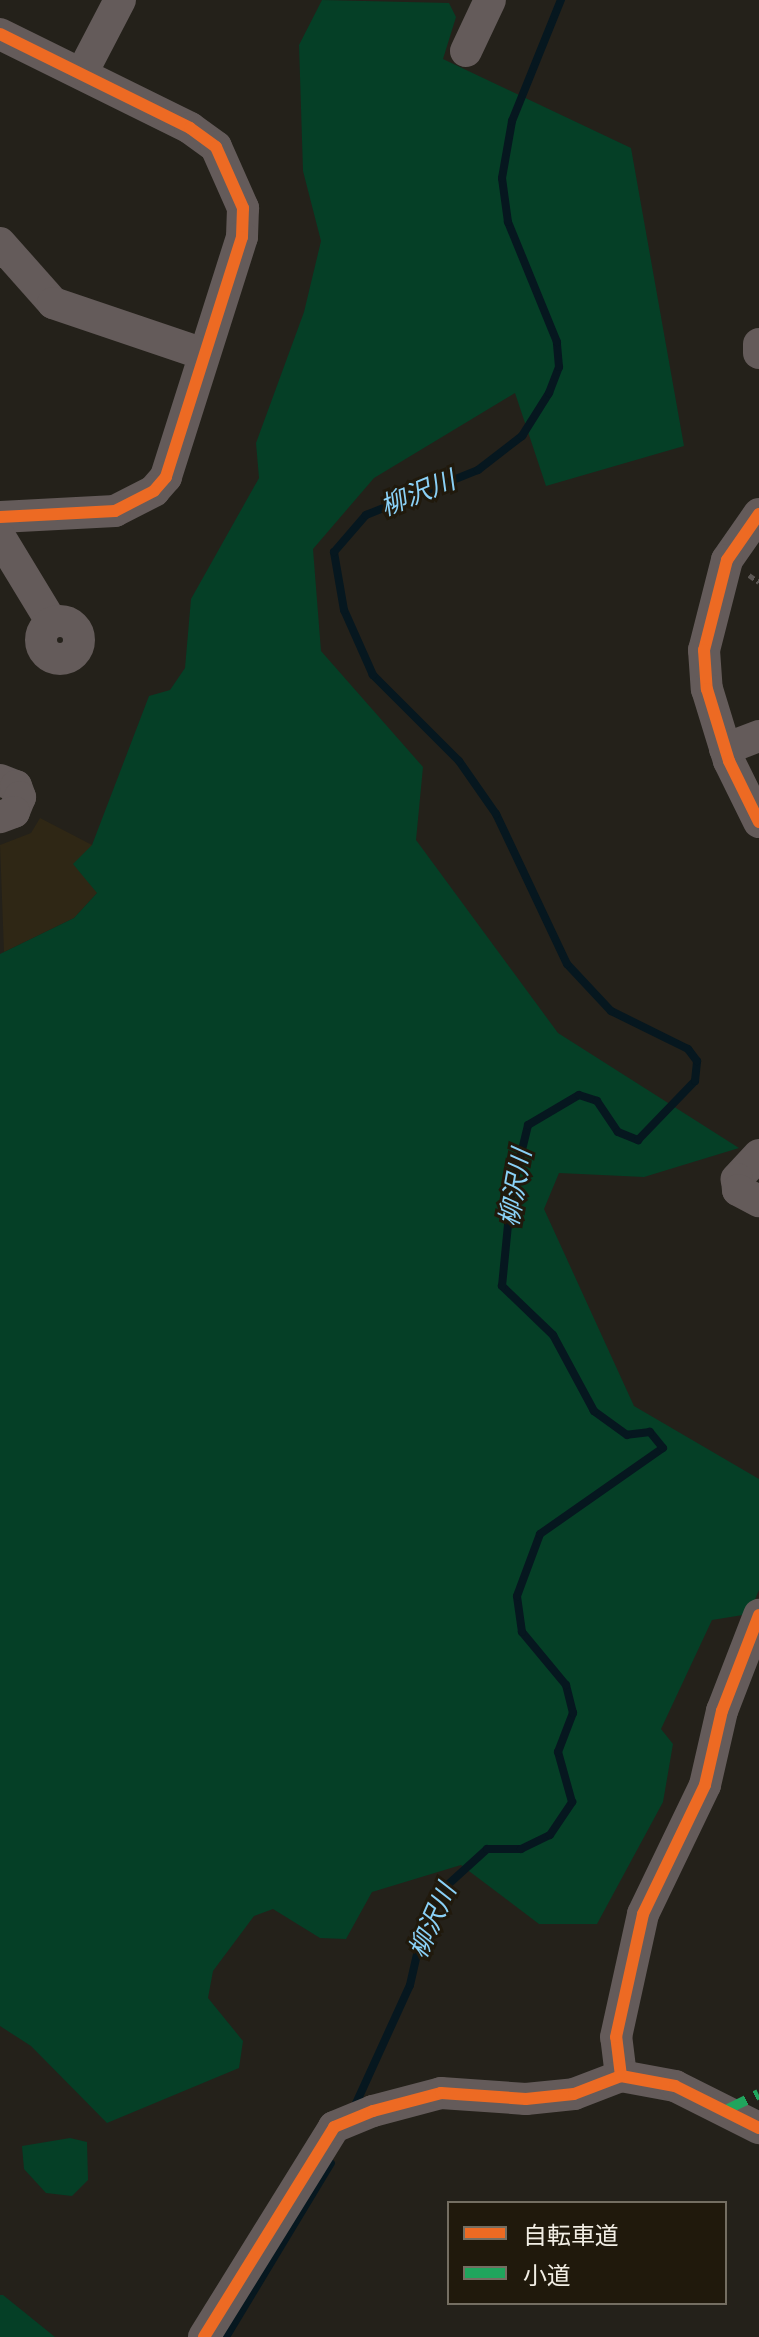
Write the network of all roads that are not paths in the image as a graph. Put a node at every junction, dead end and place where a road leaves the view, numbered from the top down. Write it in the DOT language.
graph roads {
  1 [pos="120,0"];
  2 [pos="490,0"];
  3 [pos="0,34"];
  4 [pos="466,51"];
  5 [pos="83,71"];
  6 [pos="0,243"];
  7 [pos="759,344"];
  8 [pos="759,353"];
  9 [pos="204,354"];
  10 [pos="759,514"];
  11 [pos="0,517"];
  12 [pos="0,537"];
  13 [pos="52,623"];
  14 [pos="759,736"];
  15 [pos="725,749"];
  16 [pos="0,780"];
  17 [pos="0,817"];
  18 [pos="759,822"];
  19 [pos="759,1155"];
  20 [pos="759,1201"];
  21 [pos="759,1615"];
  22 [pos="621,2076"];
  23 [pos="759,2128"];
  24 [pos="204,2337"];
  1 -- 5 [label="street"];
  2 -- 4 [label="street"];
  3 -- 5 [label="street"];
  5 -- 9 [label="street"];
  6 -- 9 [label="street"];
  7 -- 8 [label="street"];
  9 -- 11 [label="street"];
  10 -- 15 [label="street"];
  12 -- 13 [label="street"];
  14 -- 15 [label="street"];
  15 -- 18 [label="street"];
  16 -- 17 [label="street"];
  19 -- 20 [label="street"];
  21 -- 22 [label="street"];
  22 -- 23 [label="street"];
  22 -- 24 [label="street"];
}
